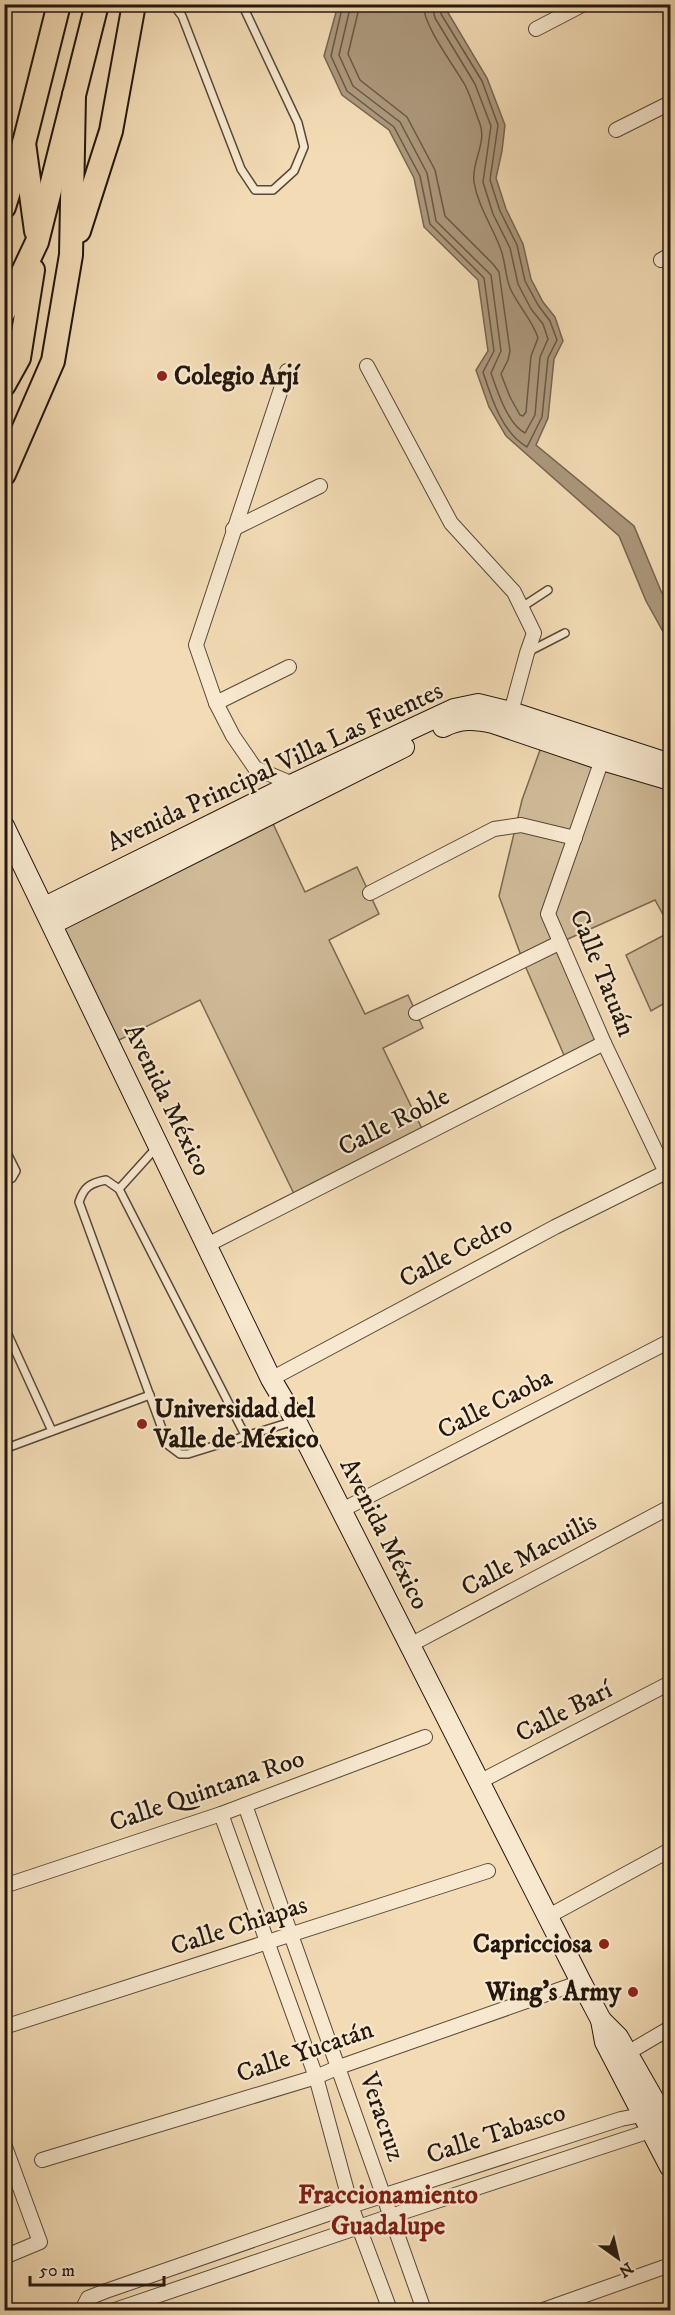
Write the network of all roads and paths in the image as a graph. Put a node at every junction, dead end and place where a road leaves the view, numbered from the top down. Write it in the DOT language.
graph roads {
  1 [pos="59,4"];
  2 [pos="97,4"];
  3 [pos="242,4"];
  4 [pos="584,4"];
  5 [pos="134,5"];
  6 [pos="176,6"];
  7 [pos="536,29"];
  8 [pos="74,95"];
  9 [pos="670,103"];
  10 [pos="616,130"];
  11 [pos="24,143"];
  12 [pos="4,207"];
  13 [pos="37,242"];
  14 [pos="71,255"];
  15 [pos="4,312"];
  16 [pos="367,366"];
  17 [pos="287,371"];
  18 [pos="4,385"];
  19 [pos="4,474"];
  20 [pos="320,486"];
  21 [pos="233,529"];
  22 [pos="548,590"];
  23 [pos="522,607"];
  24 [pos="565,633"];
  25 [pos="527,653"];
  26 [pos="289,667"];
  27 [pos="216,703"];
  28 [pos="511,712"];
  29 [pos="605,752"];
  30 [pos="670,764"];
  31 [pos="670,780"];
  32 [pos="293,784"];
  33 [pos="4,825"];
  34 [pos="575,838"];
  35 [pos="370,893"];
  36 [pos="49,915"];
  37 [pos="559,943"];
  38 [pos="417,1012"];
  39 [pos="604,1043"];
  40 [pos="159,1145"];
  41 [pos="4,1147"];
  42 [pos="668,1177"];
  43 [pos="4,1182"];
  44 [pos="120,1189"];
  45 [pos="207,1245"];
  46 [pos="4,1326"];
  47 [pos="670,1341"];
  48 [pos="271,1379"];
  49 [pos="150,1395"];
  50 [pos="296,1421"];
  51 [pos="52,1431"];
  52 [pos="245,1435"];
  53 [pos="4,1449"];
  54 [pos="670,1507"];
  55 [pos="342,1510"];
  56 [pos="410,1645"];
  57 [pos="670,1683"];
  58 [pos="425,1737"];
  59 [pos="478,1782"];
  60 [pos="245,1805"];
  61 [pos="221,1814"];
  62 [pos="670,1850"];
  63 [pos="488,1871"];
  64 [pos="4,1886"];
  65 [pos="547,1917"];
  66 [pos="291,1934"];
  67 [pos="267,1943"];
  68 [pos="581,1982"];
  69 [pos="4,2027"];
  70 [pos="670,2028"];
  71 [pos="621,2056"];
  72 [pos="339,2067"];
  73 [pos="316,2077"];
  74 [pos="659,2121"];
  75 [pos="4,2144"];
  76 [pos="42,2160"];
  77 [pos="670,2167"];
  78 [pos="384,2196"];
  79 [pos="351,2206"];
  80 [pos="391,2216"];
  81 [pos="360,2228"];
  82 [pos="4,2257"];
  83 [pos="670,2265"];
  84 [pos="86,2310"];
  85 [pos="116,2310"];
  86 [pos="390,2310"];
  87 [pos="424,2310"];
  88 [pos="543,2310"];
  1 -- 11 [label="main road"];
  2 -- 8 [label="main road"];
  3 -- 6 [label="lane"];
  4 -- 7 [label="street"];
  5 -- 6 [label="lane"];
  5 -- 14 [label="main road"];
  8 -- 13 [label="main road"];
  8 -- 14 [label="main road"];
  9 -- 10 [label="street"];
  11 -- 12 [label="main road"];
  11 -- 13 [label="main road"];
  13 -- 15 [label="main road"];
  13 -- 18 [label="main road"];
  14 -- 19 [label="main road"];
  16 -- 23 [label="street"];
  17 -- 21 [label="street"];
  20 -- 21 [label="street"];
  21 -- 27 [label="street"];
  22 -- 23 [label="lane"];
  23 -- 25 [label="street"];
  24 -- 25 [label="lane"];
  25 -- 28 [label="street"];
  26 -- 27 [label="street"];
  27 -- 32 [label="street"];
  28 -- 29 [label="main road, Avenida Principal Villa Las Fuentes"];
  28 -- 32 [label="main road, Avenida Principal Villa Las Fuentes"];
  29 -- 30 [label="main road, Avenida Principal Villa Las Fuentes"];
  29 -- 31 [label="main road, Avenida Principal Villa Las Fuentes"];
  29 -- 34 [label="street, Calle Tatuán"];
  29 -- 36 [label="main road, Avenida Principal Villa Las Fuentes"];
  32 -- 36 [label="main road, Avenida Principal Villa Las Fuentes"];
  33 -- 36 [label="main road, Avenida México"];
  34 -- 35 [label="street"];
  34 -- 37 [label="street, Calle Tatuán"];
  36 -- 40 [label="main road, Avenida México"];
  37 -- 38 [label="street"];
  37 -- 39 [label="street, Calle Tatuán"];
  39 -- 42 [label="street, Calle Tatuán"];
  39 -- 45 [label="street, Calle Roble"];
  40 -- 44 [label="lane"];
  40 -- 45 [label="main road, Avenida México"];
  41 -- 43 [label="lane"];
  42 -- 48 [label="street, Calle Cedro"];
  44 -- 49 [label="lane"];
  44 -- 52 [label="lane"];
  45 -- 48 [label="main road, Avenida México"];
  46 -- 51 [label="lane"];
  47 -- 55 [label="street, Calle Caoba"];
  48 -- 50 [label="main road, Avenida México"];
  49 -- 51 [label="lane"];
  49 -- 52 [label="lane"];
  50 -- 52 [label="lane"];
  50 -- 55 [label="main road, Avenida México"];
  51 -- 53 [label="lane"];
  54 -- 56 [label="street, Calle Macuilis"];
  55 -- 56 [label="main road, Avenida México"];
  56 -- 59 [label="main road, Avenida México"];
  57 -- 59 [label="street, Calle Barí"];
  58 -- 60 [label="street, Calle Quintana Roo"];
  59 -- 65 [label="main road, Avenida México"];
  60 -- 61 [label="street, Calle Quintana Roo"];
  60 -- 66 [label="street, Veracruz"];
  61 -- 64 [label="street, Calle Quintana Roo"];
  61 -- 67 [label="street, Veracruz"];
  62 -- 65 [label="street"];
  63 -- 66 [label="street, Calle Chiapas"];
  65 -- 68 [label="main road, Avenida México"];
  66 -- 67 [label="street, Calle Chiapas"];
  66 -- 72 [label="street, Veracruz"];
  67 -- 69 [label="street, Calle Chiapas"];
  67 -- 73 [label="street, Veracruz"];
  68 -- 71 [label="main road, Avenida México"];
  68 -- 72 [label="street, Calle Yucatán"];
  70 -- 71 [label="street"];
  71 -- 74 [label="main road, Avenida México"];
  72 -- 73 [label="street, Calle Yucatán"];
  72 -- 78 [label="street, Veracruz"];
  73 -- 76 [label="street, Calle Yucatán"];
  73 -- 79 [label="street, Veracruz"];
  74 -- 77 [label="main road, Avenida México"];
  74 -- 78 [label="street, Calle Tabasco"];
  74 -- 80 [label="street, Calle Tabasco"];
  75 -- 82 [label="street"];
  78 -- 79 [label="street, Calle Tabasco"];
  78 -- 80 [label="street, Veracruz"];
  79 -- 81 [label="street, Veracruz"];
  79 -- 84 [label="street, Calle Tabasco"];
  80 -- 81 [label="street, Calle Tabasco"];
  80 -- 87 [label="street, Veracruz"];
  81 -- 85 [label="street, Calle Tabasco"];
  81 -- 86 [label="street, Veracruz"];
  83 -- 88 [label="street"];
}
